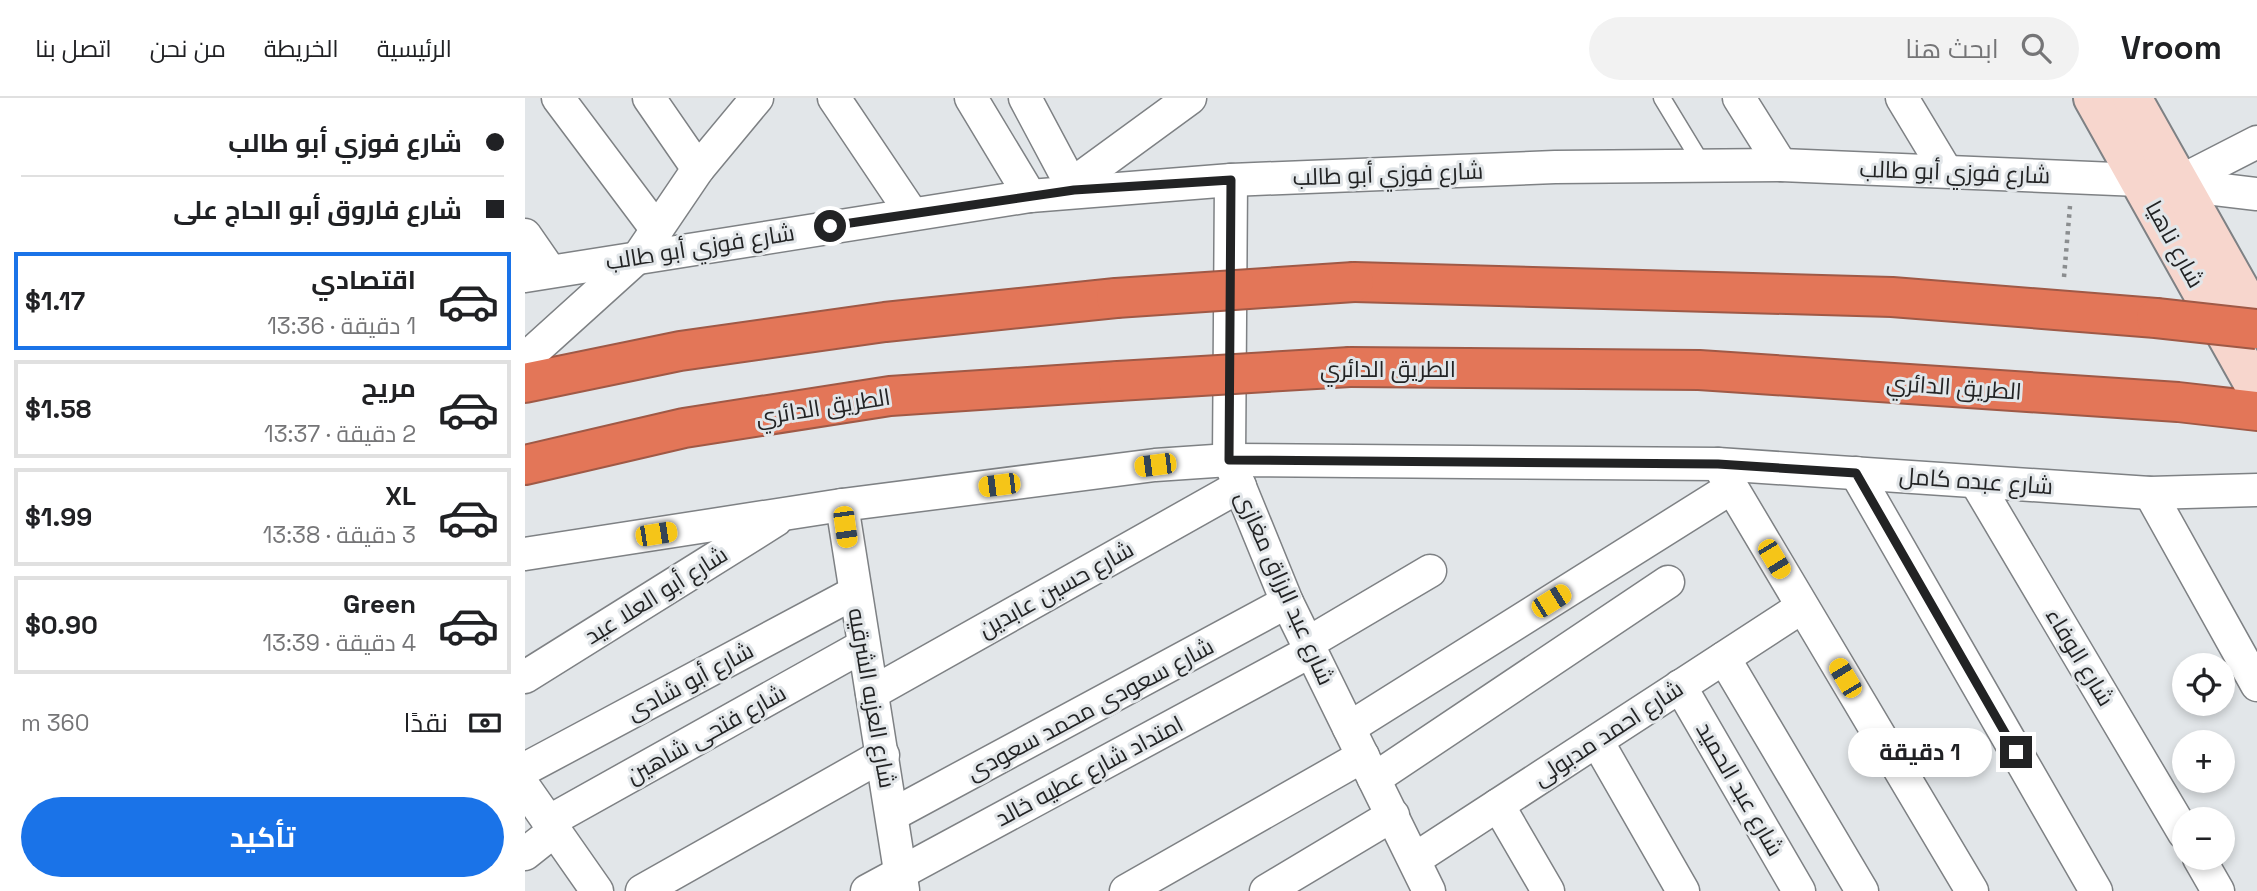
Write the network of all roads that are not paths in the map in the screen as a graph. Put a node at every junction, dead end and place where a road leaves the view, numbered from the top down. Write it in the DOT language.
graph roads {
  1 [pos="558,98"];
  2 [pos="649,98"];
  3 [pos="757,98"];
  4 [pos="834,98"];
  5 [pos="971,98"];
  6 [pos="1190,98"];
  7 [pos="1662,98"];
  8 [pos="1739,98"];
  9 [pos="1902,98"];
  10 [pos="2093,98"];
  11 [pos="2132,98"];
  12 [pos="1029,100"];
  13 [pos="2257,142"];
  14 [pos="1702,164"];
  15 [pos="1781,165"];
  16 [pos="698,169"];
  17 [pos="1946,171"];
  18 [pos="1231,180"];
  19 [pos="2140,180"];
  20 [pos="2181,185"];
  21 [pos="1073,188"];
  22 [pos="2257,194"];
  23 [pos="1030,196"];
  24 [pos="912,214"];
  25 [pos="657,230"];
  26 [pos="525,235"];
  27 [pos="639,256"];
  28 [pos="538,273"];
  29 [pos="2257,320"];
  30 [pos="2257,329"];
  31 [pos="525,359"];
  32 [pos="525,383"];
  33 [pos="2257,390"];
  34 [pos="2257,411"];
  35 [pos="525,465"];
  36 [pos="1234,473"];
  37 [pos="1856,473"];
  38 [pos="1725,476"];
  39 [pos="1976,482"];
  40 [pos="2257,490"];
  41 [pos="2150,493"];
  42 [pos="842,506"];
  43 [pos="787,513"];
  44 [pos="525,554"];
  45 [pos="1430,571"];
  46 [pos="1668,582"];
  47 [pos="854,593"];
  48 [pos="1287,602"];
  49 [pos="1802,607"];
  50 [pos="863,646"];
  51 [pos="1309,647"];
  52 [pos="1724,658"];
  53 [pos="525,677"];
  54 [pos="2257,685"];
  55 [pos="1680,686"];
  56 [pos="871,693"];
  57 [pos="1349,728"];
  58 [pos="1597,741"];
  59 [pos="883,755"];
  60 [pos="1369,767"];
  61 [pos="525,769"];
  62 [pos="525,788"];
  63 [pos="1498,804"];
  64 [pos="2172,813"];
  65 [pos="892,815"];
  66 [pos="1393,815"];
  67 [pos="551,826"];
  68 [pos="525,855"];
  69 [pos="1415,859"];
  70 [pos="2206,870"];
  71 [pos="902,882"];
  72 [pos="597,891"];
  73 [pos="642,891"];
  74 [pos="867,891"];
  75 [pos="1126,891"];
  76 [pos="1266,891"];
  77 [pos="1429,891"];
  78 [pos="1548,891"];
  79 [pos="1683,891"];
  80 [pos="1799,891"];
  81 [pos="1862,891"];
  82 [pos="1972,891"];
  83 [pos="2096,891"];
  84 [pos="2218,891"];
  1 -- 25 [label="street"];
  2 -- 16 [label="street"];
  3 -- 16 [label="street"];
  4 -- 24 [label="street"];
  5 -- 23 [label="street"];
  6 -- 21 [label="street"];
  7 -- 14 [label="lane"];
  8 -- 15 [label="street"];
  9 -- 17 [label="street"];
  10 -- 19 [label="main road, شارع ناهيا"];
  11 -- 20 [label="main road, شارع ناهيا"];
  12 -- 21 [label="street"];
  13 -- 20 [label="street"];
  14 -- 15 [label="street, شارع فوزي أبو طالب"];
  14 -- 18 [label="street, شارع فوزي أبو طالب"];
  15 -- 17 [label="street, شارع فوزي أبو طالب"];
  16 -- 25 [label="street"];
  17 -- 19 [label="street, شارع فوزي أبو طالب"];
  18 -- 21 [label="street, شارع فوزي أبو طالب"];
  18 -- 36 [label="street, شارع عبد الرزاق مغازى"];
  19 -- 20 [label="street, شارع فوزي أبو طالب"];
  19 -- 33 [label="main road, شارع ناهيا"];
  20 -- 22 [label="street, شارع فوزي أبو طالب"];
  20 -- 29 [label="main road, شارع ناهيا"];
  21 -- 23 [label="street, شارع فوزي أبو طالب"];
  23 -- 24 [label="street, شارع فوزي أبو طالب"];
  24 -- 27 [label="street, شارع فوزي أبو طالب"];
  25 -- 27 [label="street"];
  26 -- 28 [label="street"];
  27 -- 28 [label="street, شارع فوزي أبو طالب"];
  27 -- 31 [label="street"];
  30 -- 32 [label="highway, bridge"];
  34 -- 35 [label="highway, الطريق الدائري, bridge"];
  36 -- 38 [label="street, شارع عبده كامل"];
  36 -- 42 [label="street, شارع عبده كامل"];
  36 -- 48 [label="street, شارع عبد الرزاق مغازى"];
  36 -- 56 [label="street, شارع حسين عابدين"];
  37 -- 38 [label="street, شارع عبده كامل"];
  37 -- 39 [label="street, شارع عبده كامل"];
  37 -- 83 [label="street"];
  38 -- 49 [label="street"];
  38 -- 57 [label="street"];
  39 -- 41 [label="street, شارع عبده كامل"];
  39 -- 64 [label="street, شارع الوفاء"];
  40 -- 41 [label="street, شارع عبده كامل"];
  41 -- 54 [label="street"];
  42 -- 43 [label="street, شارع عبده كامل"];
  42 -- 47 [label="street, شارع العزبه الشرقيه"];
  43 -- 44 [label="street, شارع عبده كامل"];
  43 -- 53 [label="street, شارع أبو العلا عيد"];
  45 -- 51 [label="street, امتداد شارع عطيه خالد"];
  46 -- 60 [label="street"];
  47 -- 50 [label="street, شارع العزبه الشرقيه"];
  47 -- 61 [label="street, شارع أبو شادى"];
  48 -- 51 [label="street, شارع عبد الرزاق مغازى"];
  48 -- 65 [label="street, شارع سعودى محمد سعودى"];
  49 -- 52 [label="street, شارع احمد مدبولى"];
  49 -- 82 [label="street"];
  50 -- 56 [label="street, شارع العزبه الشرقيه"];
  50 -- 67 [label="street, شارع فتحى شاهين"];
  51 -- 57 [label="street, شارع عبد الرزاق مغازى"];
  51 -- 71 [label="street, امتداد شارع عطيه خالد"];
  52 -- 55 [label="street, شارع احمد مدبولى"];
  52 -- 81 [label="street"];
  55 -- 58 [label="street, شارع احمد مدبولى"];
  55 -- 80 [label="street, شارع عبد الحميد"];
  56 -- 59 [label="street, شارع العزبه الشرقيه"];
  57 -- 60 [label="street, شارع عبد الرزاق مغازى"];
  58 -- 63 [label="street, شارع احمد مدبولى"];
  58 -- 79 [label="street"];
  59 -- 65 [label="street, شارع العزبه الشرقيه"];
  59 -- 73 [label="street"];
  60 -- 66 [label="street, شارع عبد الرزاق مغازى"];
  60 -- 75 [label="street"];
  62 -- 67 [label="street"];
  63 -- 69 [label="street, شارع احمد مدبولى"];
  63 -- 78 [label="street"];
  65 -- 71 [label="street, شارع العزبه الشرقيه"];
  66 -- 69 [label="street, شارع عبد الرزاق مغازى"];
  66 -- 76 [label="street"];
  67 -- 68 [label="street, شارع فتحى شاهين"];
  67 -- 72 [label="street"];
  69 -- 77 [label="street, شارع عبد الرزاق مغازى"];
  70 -- 84 [label="street"];
  71 -- 74 [label="street, امتداد شارع عطيه خالد"];
}
